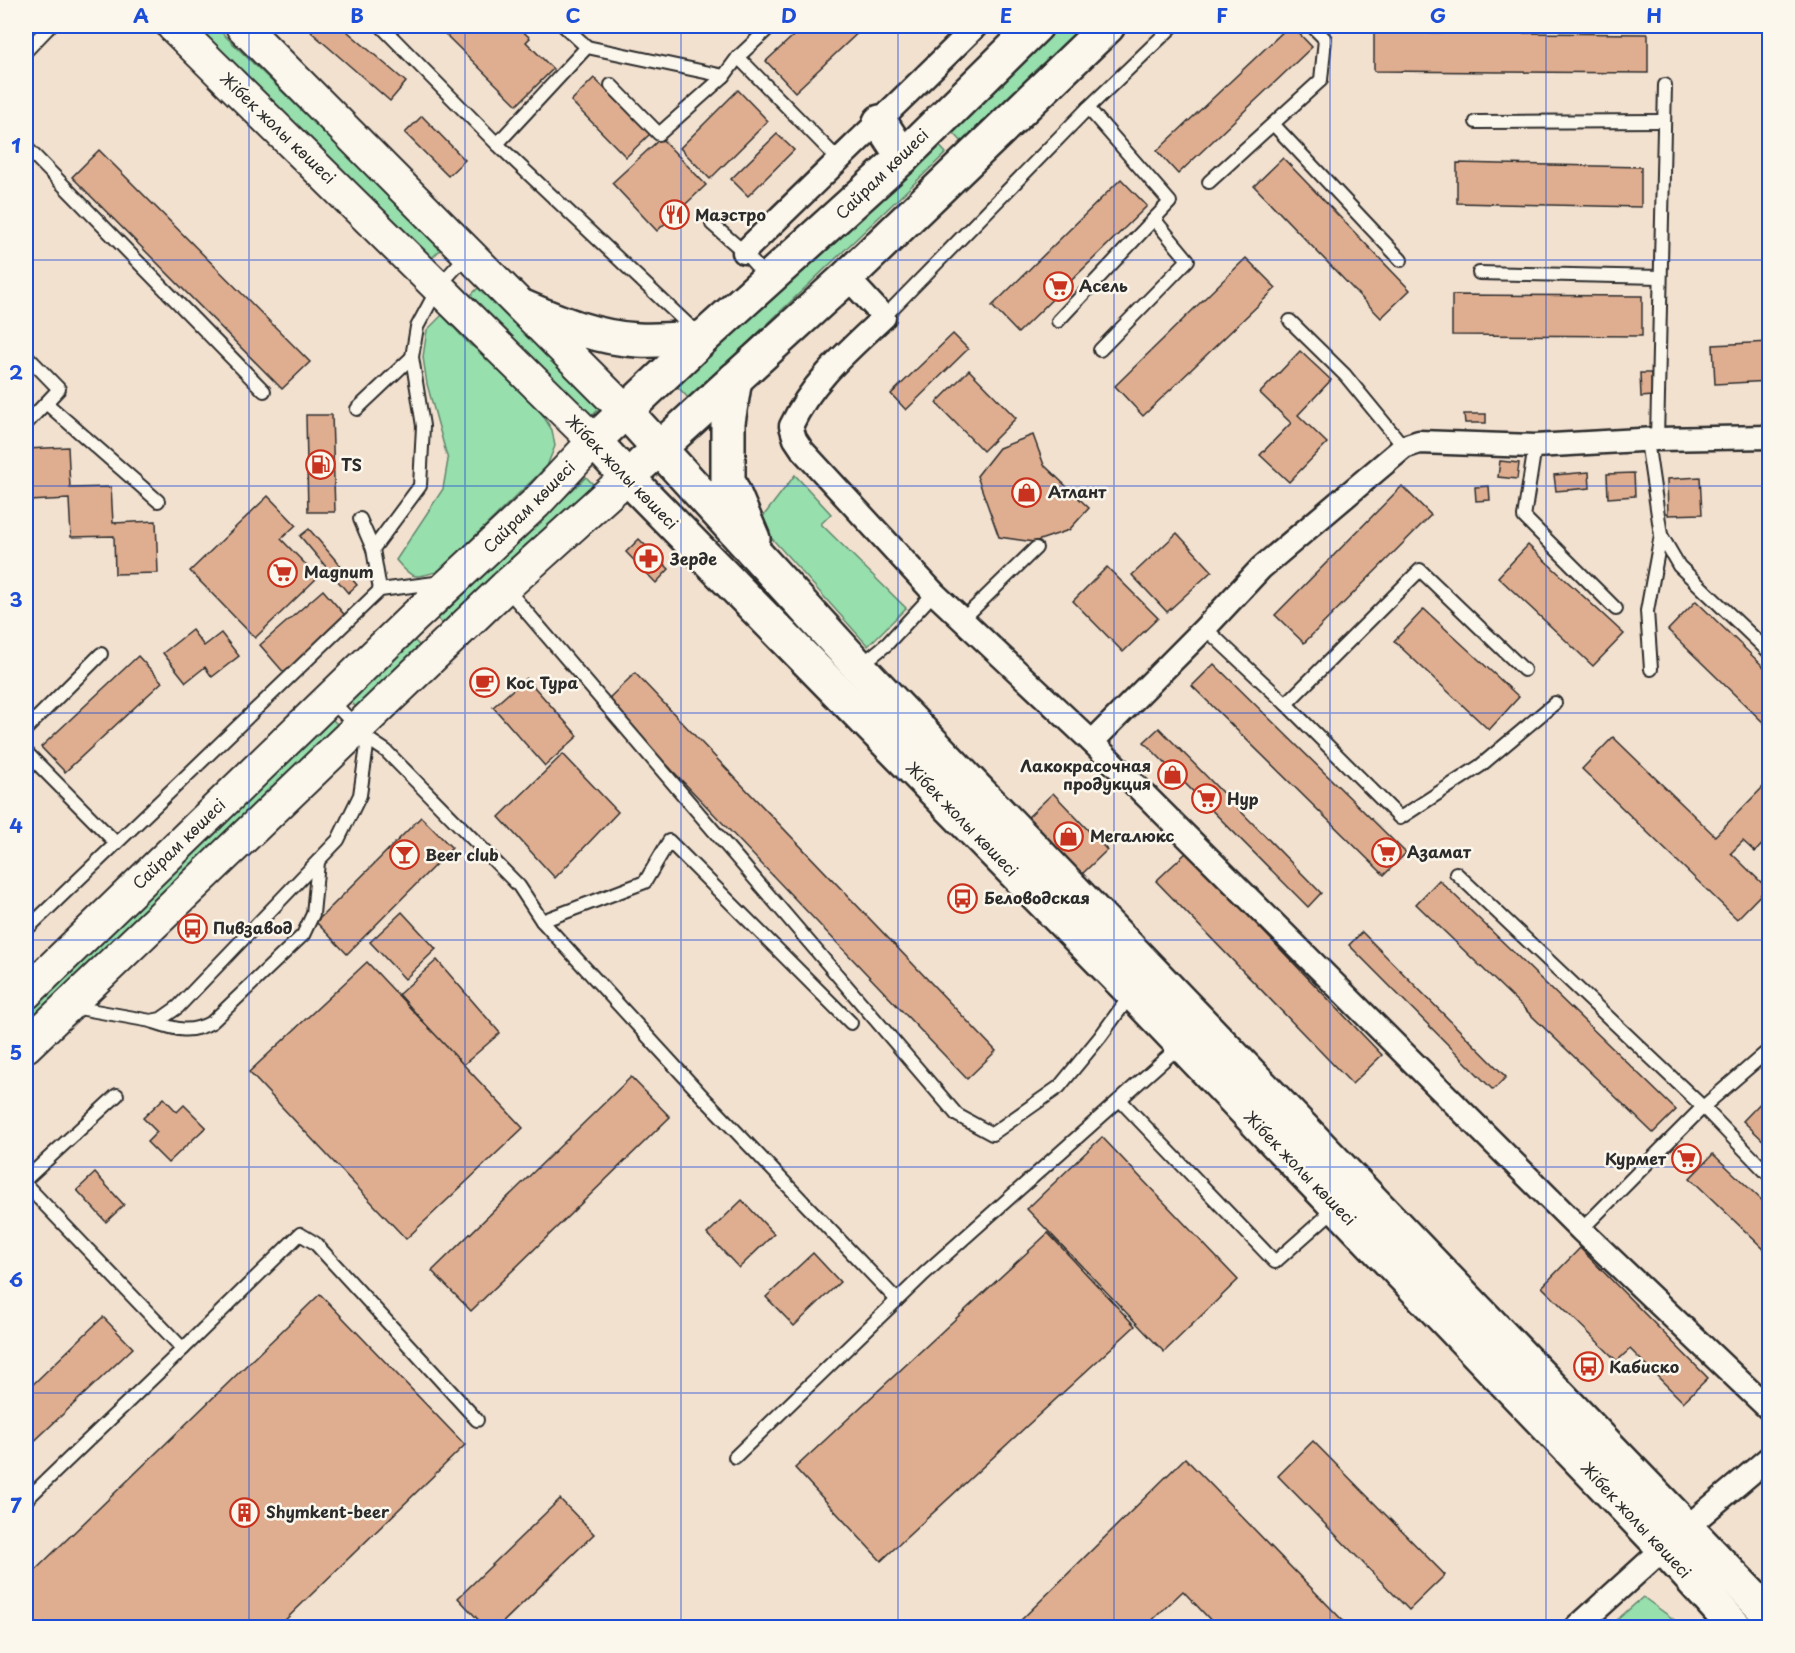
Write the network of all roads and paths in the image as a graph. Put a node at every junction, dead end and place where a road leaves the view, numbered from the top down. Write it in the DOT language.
graph roads {
  1 [pos="50,26"];
  2 [pos="173,26"];
  3 [pos="242,26"];
  4 [pos="381,26"];
  5 [pos="564,26"];
  6 [pos="771,26"];
  7 [pos="976,26"];
  8 [pos="1036,26"];
  9 [pos="1108,26"];
  10 [pos="1173,26"];
  11 [pos="1312,26"];
  12 [pos="587,47"];
  13 [pos="26,51"];
  14 [pos="738,57"];
  15 [pos="724,76"];
  16 [pos="611,85"];
  17 [pos="1665,85"];
  18 [pos="1088,108"];
  19 [pos="1663,121"];
  20 [pos="880,122"];
  21 [pos="1476,122"];
  22 [pos="935,123"];
  23 [pos="1273,124"];
  24 [pos="497,144"];
  25 [pos="26,147"];
  26 [pos="903,157"];
  27 [pos="838,159"];
  28 [pos="968,159"];
  29 [pos="1209,182"];
  30 [pos="1154,219"];
  31 [pos="712,224"];
  32 [pos="744,252"];
  33 [pos="469,253"];
  34 [pos="1401,260"];
  35 [pos="1479,273"];
  36 [pos="847,277"];
  37 [pos="1660,277"];
  38 [pos="768,280"];
  39 [pos="439,286"];
  40 [pos="523,307"];
  41 [pos="884,317"];
  42 [pos="1058,321"];
  43 [pos="1290,321"];
  44 [pos="703,339"];
  45 [pos="1100,350"];
  46 [pos="26,355"];
  47 [pos="412,357"];
  48 [pos="735,379"];
  49 [pos="264,391"];
  50 [pos="46,403"];
  51 [pos="357,409"];
  52 [pos="626,412"];
  53 [pos="26,424"];
  54 [pos="1769,438"];
  55 [pos="1652,440"];
  56 [pos="594,441"];
  57 [pos="1535,446"];
  58 [pos="1404,447"];
  59 [pos="659,448"];
  60 [pos="627,477"];
  61 [pos="158,501"];
  62 [pos="360,519"];
  63 [pos="1661,535"];
  64 [pos="1036,548"];
  65 [pos="373,549"];
  66 [pos="763,562"];
  67 [pos="453,580"];
  68 [pos="505,587"];
  69 [pos="380,590"];
  70 [pos="934,593"];
  71 [pos="1616,609"];
  72 [pos="412,618"];
  73 [pos="962,620"];
  74 [pos="1206,628"];
  75 [pos="441,647"];
  76 [pos="1770,653"];
  77 [pos="101,654"];
  78 [pos="859,667"];
  79 [pos="1651,669"];
  80 [pos="1524,670"];
  81 [pos="329,698"];
  82 [pos="1555,703"];
  83 [pos="1286,704"];
  84 [pos="26,729"];
  85 [pos="363,733"];
  86 [pos="1092,742"];
  87 [pos="26,753"];
  88 [pos="116,843"];
  89 [pos="318,862"];
  90 [pos="1456,873"];
  91 [pos="542,921"];
  92 [pos="26,930"];
  93 [pos="1132,992"];
  94 [pos="26,993"];
  95 [pos="68,1005"];
  96 [pos="151,1021"];
  97 [pos="851,1023"];
  98 [pos="1182,1045"];
  99 [pos="26,1046"];
  100 [pos="1770,1049"];
  101 [pos="117,1095"];
  102 [pos="1120,1100"];
  103 [pos="1703,1107"];
  104 [pos="1770,1176"];
  105 [pos="26,1179"];
  106 [pos="26,1185"];
  107 [pos="1337,1207"];
  108 [pos="1581,1230"];
  109 [pos="897,1300"];
  110 [pos="183,1349"];
  111 [pos="1770,1410"];
  112 [pos="477,1420"];
  113 [pos="735,1457"];
  114 [pos="1770,1457"];
  115 [pos="26,1500"];
  116 [pos="1675,1538"];
  117 [pos="1770,1615"];
  118 [pos="1576,1628"];
  119 [pos="1736,1628"];
  1 -- 13 [label="lane"];
  2 -- 39 [label="main road, Жібек жолы көшесі"];
  3 -- 33 [label="main road, Жібек жолы көшесі"];
  4 -- 24 [label="lane"];
  5 -- 12 [label="lane"];
  6 -- 14 [label="lane"];
  7 -- 20 [label="street"];
  8 -- 22 [label="main road, Сайрам көшесі"];
  9 -- 28 [label="main road"];
  10 -- 18 [label="lane"];
  11 -- 23 [label="lane"];
  12 -- 15 [label="lane"];
  12 -- 24 [label="lane"];
  14 -- 15 [label="lane"];
  14 -- 27 [label="lane"];
  15 -- 16 [label="lane"];
  17 -- 19 [label="lane"];
  18 -- 30 [label="lane"];
  18 -- 41 [label="lane"];
  19 -- 21 [label="lane"];
  19 -- 37 [label="lane"];
  20 -- 26 [label="main road"];
  20 -- 27 [label="street"];
  22 -- 26 [label="main road, Сайрам көшесі"];
  22 -- 28 [label="main road"];
  23 -- 29 [label="lane"];
  23 -- 34 [label="lane"];
  24 -- 44 [label="lane"];
  25 -- 49 [label="lane"];
  26 -- 38 [label="main road, Сайрам көшесі"];
  27 -- 32 [label="street"];
  28 -- 36 [label="main road"];
  30 -- 42 [label="lane"];
  30 -- 45 [label="lane"];
  31 -- 32 [label="lane"];
  32 -- 38 [label="lane"];
  33 -- 39 [label="lane"];
  33 -- 40 [label="main road, Жібек жолы көшесі"];
  35 -- 37 [label="lane"];
  36 -- 41 [label="street"];
  36 -- 48 [label="main road"];
  37 -- 55 [label="lane"];
  38 -- 44 [label="main road, Сайрам көшесі"];
  39 -- 47 [label="lane"];
  39 -- 56 [label="main road, Жібек жолы көшесі"];
  40 -- 44 [label="main road"];
  40 -- 52 [label="main road, Жібек жолы көшесі"];
  41 -- 70 [label="street"];
  43 -- 58 [label="lane"];
  44 -- 52 [label="main road, Сайрам көшесі"];
  46 -- 50 [label="lane"];
  47 -- 51 [label="lane"];
  47 -- 65 [label="lane"];
  48 -- 59 [label="main road"];
  48 -- 66 [label="main road"];
  50 -- 53 [label="lane"];
  50 -- 61 [label="lane"];
  52 -- 56 [label="main road, Сайрам көшесі"];
  52 -- 59 [label="main road, Жібек жолы көшесі"];
  54 -- 55 [label="street"];
  55 -- 57 [label="street"];
  55 -- 63 [label="lane"];
  56 -- 60 [label="main road, Жібек жолы көшесі"];
  56 -- 67 [label="main road, Сайрам көшесі"];
  57 -- 58 [label="street"];
  57 -- 71 [label="lane"];
  58 -- 74 [label="street"];
  59 -- 60 [label="main road"];
  59 -- 66 [label="main road, Жібек жолы көшесі"];
  60 -- 68 [label="main road"];
  60 -- 93 [label="main road, Жібек жолы көшесі"];
  62 -- 65 [label="lane"];
  63 -- 76 [label="lane"];
  63 -- 79 [label="lane"];
  64 -- 73 [label="lane"];
  65 -- 69 [label="lane"];
  66 -- 78 [label="main road, Жібек жолы көшесі"];
  67 -- 69 [label="lane"];
  67 -- 72 [label="main road, Сайрам көшесі"];
  68 -- 75 [label="main road"];
  68 -- 93 [label="lane"];
  69 -- 88 [label="lane"];
  70 -- 73 [label="street"];
  70 -- 78 [label="lane"];
  72 -- 75 [label="main road"];
  72 -- 81 [label="main road, Сайрам көшесі"];
  73 -- 86 [label="street"];
  74 -- 83 [label="lane"];
  74 -- 86 [label="street"];
  75 -- 85 [label="main road"];
  77 -- 84 [label="lane"];
  78 -- 116 [label="main road, Жібек жолы көшесі"];
  80 -- 83 [label="lane"];
  81 -- 85 [label="lane"];
  81 -- 94 [label="main road, Сайрам көшесі"];
  82 -- 83 [label="lane"];
  85 -- 89 [label="lane"];
  85 -- 91 [label="lane"];
  85 -- 95 [label="main road"];
  86 -- 108 [label="street"];
  87 -- 88 [label="lane"];
  88 -- 92 [label="lane"];
  89 -- 96 [label="lane"];
  89 -- 96 [label="lane"];
  90 -- 103 [label="lane"];
  91 -- 97 [label="lane"];
  91 -- 109 [label="lane"];
  93 -- 98 [label="main road, Жібек жолы көшесі"];
  95 -- 96 [label="lane"];
  95 -- 99 [label="main road"];
  98 -- 102 [label="lane"];
  98 -- 107 [label="main road, Жібек жолы көшесі"];
  100 -- 103 [label="lane"];
  101 -- 105 [label="lane"];
  102 -- 107 [label="lane"];
  102 -- 109 [label="lane"];
  103 -- 104 [label="lane"];
  103 -- 108 [label="lane"];
  106 -- 110 [label="lane"];
  107 -- 116 [label="main road, Жібек жолы көшесі"];
  108 -- 111 [label="street"];
  109 -- 113 [label="lane"];
  110 -- 112 [label="lane"];
  110 -- 115 [label="lane"];
  114 -- 116 [label="street"];
  116 -- 117 [label="main road, Жібек жолы көшесі"];
  116 -- 118 [label="street"];
  116 -- 119 [label="main road, Жібек жолы көшесі"];
}
